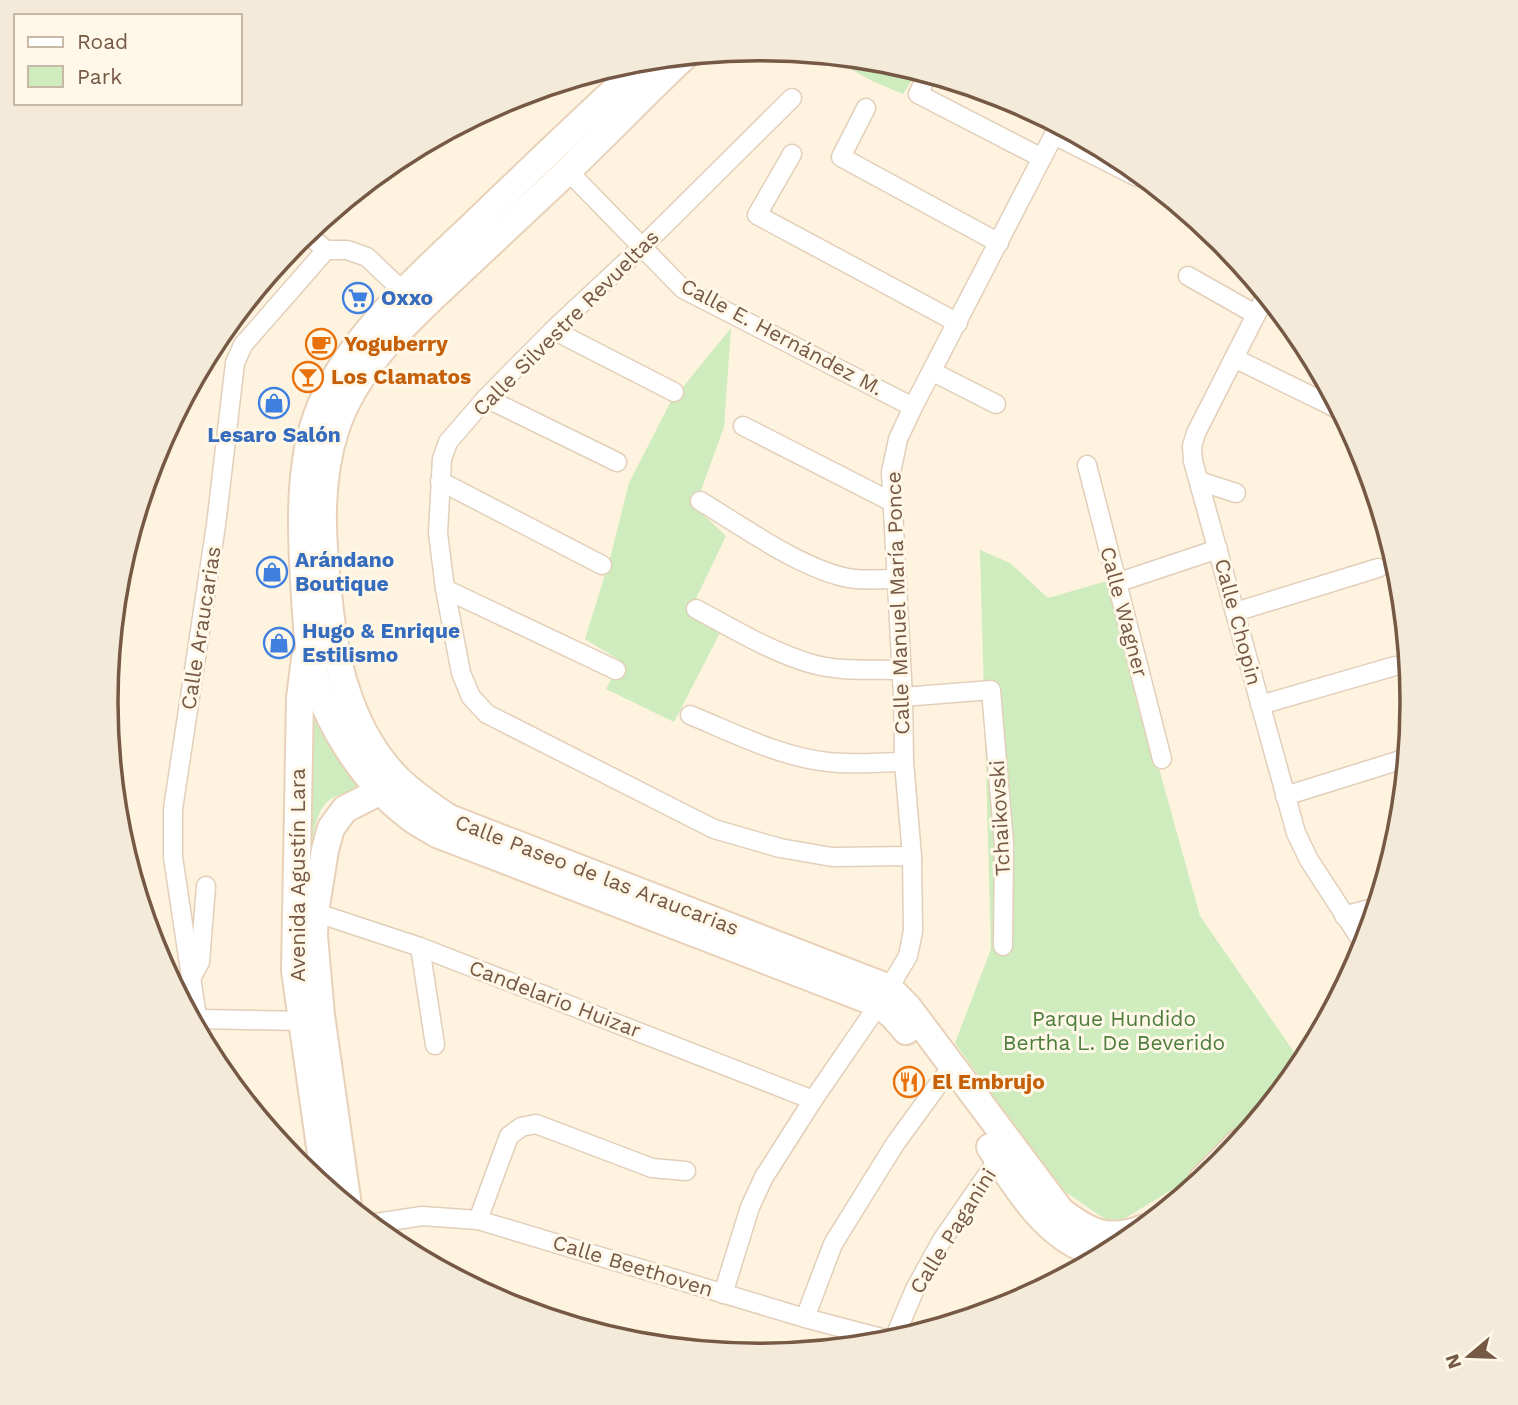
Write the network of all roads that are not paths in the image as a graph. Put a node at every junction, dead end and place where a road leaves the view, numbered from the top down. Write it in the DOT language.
graph roads {
  1 [pos="657,70"];
  2 [pos="652,71"];
  3 [pos="924,83"];
  4 [pos="792,99"];
  5 [pos="866,108"];
  6 [pos="1054,133"];
  7 [pos="792,154"];
  8 [pos="1042,158"];
  9 [pos="568,171"];
  10 [pos="315,240"];
  11 [pos="999,243"];
  12 [pos="642,247"];
  13 [pos="326,250"];
  14 [pos="1188,276"];
  15 [pos="412,300"];
  16 [pos="1261,304"];
  17 [pos="1255,314"];
  18 [pos="958,323"];
  19 [pos="553,330"];
  20 [pos="1234,358"];
  21 [pos="933,372"];
  22 [pos="674,392"];
  23 [pos="486,398"];
  24 [pos="1325,403"];
  25 [pos="996,404"];
  26 [pos="913,407"];
  27 [pos="743,426"];
  28 [pos="617,462"];
  29 [pos="1087,465"];
  30 [pos="440,481"];
  31 [pos="1199,481"];
  32 [pos="1236,494"];
  33 [pos="700,501"];
  34 [pos="892,502"];
  35 [pos="1218,549"];
  36 [pos="602,565"];
  37 [pos="1378,568"];
  38 [pos="897,579"];
  39 [pos="1116,583"];
  40 [pos="444,589"];
  41 [pos="696,609"];
  42 [pos="1236,612"];
  43 [pos="308,643"];
  44 [pos="1395,666"];
  45 [pos="616,670"];
  46 [pos="901,670"];
  47 [pos="903,697"];
  48 [pos="1260,705"];
  49 [pos="690,715"];
  50 [pos="1162,759"];
  51 [pos="1397,761"];
  52 [pos="904,762"];
  53 [pos="381,791"];
  54 [pos="1285,796"];
  55 [pos="519,856"];
  56 [pos="912,856"];
  57 [pos="206,886"];
  58 [pos="305,908"];
  59 [pos="1366,910"];
  60 [pos="1344,916"];
  61 [pos="1356,934"];
  62 [pos="1003,946"];
  63 [pos="420,947"];
  64 [pos="191,978"];
  65 [pos="884,996"];
  66 [pos="196,1008"];
  67 [pos="301,1021"];
  68 [pos="207,1027"];
  69 [pos="435,1045"];
  70 [pos="943,1077"];
  71 [pos="813,1100"];
  72 [pos="998,1159"];
  73 [pos="686,1171"];
  74 [pos="324,1173"];
  75 [pos="346,1193"];
  76 [pos="478,1220"];
  77 [pos="384,1222"];
  78 [pos="1118,1234"];
  79 [pos="1090,1252"];
  80 [pos="723,1294"];
  81 [pos="805,1318"];
  82 [pos="899,1328"];
  83 [pos="866,1334"];
  1 -- 9 [label="main road, Calle Paseo de las Araucarias"];
  2 -- 15 [label="main road, Calle Paseo de las Araucarias"];
  3 -- 8 [label="street"];
  4 -- 12 [label="street, Calle Silvestre Revueltas"];
  5 -- 11 [label="street"];
  6 -- 8 [label="street, Calle Manuel María Ponce"];
  7 -- 18 [label="street"];
  8 -- 11 [label="street, Calle Manuel María Ponce"];
  9 -- 12 [label="street, Calle E. Hernández M."];
  9 -- 15 [label="main road, Calle Paseo de las Araucarias"];
  10 -- 13 [label="street"];
  11 -- 18 [label="street, Calle Manuel María Ponce"];
  12 -- 19 [label="street, Calle Silvestre Revueltas"];
  12 -- 26 [label="street, Calle E. Hernández M."];
  13 -- 15 [label="street"];
  13 -- 64 [label="street, Calle Araucarias"];
  14 -- 17 [label="street"];
  15 -- 43 [label="main road, Calle Paseo de las Araucarias"];
  15 -- 55 [label="main road, Calle Paseo de las Araucarias"];
  16 -- 17 [label="street, Calle Chopin"];
  17 -- 20 [label="street, Calle Chopin"];
  18 -- 21 [label="street, Calle Manuel María Ponce"];
  19 -- 22 [label="street"];
  19 -- 23 [label="street, Calle Silvestre Revueltas"];
  20 -- 24 [label="street"];
  20 -- 31 [label="street, Calle Chopin"];
  21 -- 25 [label="street"];
  21 -- 26 [label="street, Calle Manuel María Ponce"];
  23 -- 28 [label="street"];
  23 -- 30 [label="street, Calle Silvestre Revueltas"];
  26 -- 34 [label="street, Calle Manuel María Ponce"];
  27 -- 34 [label="street"];
  29 -- 39 [label="street, Calle Wagner"];
  30 -- 36 [label="street"];
  30 -- 40 [label="street, Calle Silvestre Revueltas"];
  31 -- 32 [label="street"];
  31 -- 35 [label="street, Calle Chopin"];
  33 -- 38 [label="street"];
  34 -- 38 [label="street, Calle Manuel María Ponce"];
  35 -- 39 [label="street"];
  35 -- 42 [label="street, Calle Chopin"];
  37 -- 42 [label="street"];
  38 -- 46 [label="street, Calle Manuel María Ponce"];
  39 -- 50 [label="street, Calle Wagner"];
  40 -- 45 [label="street"];
  40 -- 56 [label="street, Calle Silvestre Revueltas"];
  41 -- 46 [label="street"];
  42 -- 48 [label="street, Calle Chopin"];
  43 -- 53 [label="main road, Calle Paseo de las Araucarias"];
  43 -- 58 [label="main road, Avenida Agustín Lara"];
  44 -- 48 [label="street"];
  46 -- 47 [label="street, Calle Manuel María Ponce"];
  47 -- 52 [label="street, Calle Manuel María Ponce"];
  47 -- 62 [label="street, Tchaikovski"];
  48 -- 54 [label="street, Calle Chopin"];
  49 -- 52 [label="street"];
  51 -- 54 [label="street"];
  52 -- 56 [label="street, Calle Manuel María Ponce"];
  53 -- 55 [label="main road, Calle Paseo de las Araucarias"];
  53 -- 58 [label="main road, Avenida Agustín Lara"];
  54 -- 60 [label="street, Calle Chopin"];
  55 -- 65 [label="main road, Calle Paseo de las Araucarias"];
  56 -- 65 [label="street, Calle Manuel María Ponce"];
  57 -- 64 [label="street"];
  58 -- 63 [label="street, Candelario Huizar"];
  58 -- 67 [label="main road, Avenida Agustín Lara"];
  58 -- 75 [label="main road, Avenida Agustín Lara"];
  59 -- 60 [label="street"];
  60 -- 61 [label="street, Calle Chopin"];
  63 -- 69 [label="street"];
  63 -- 71 [label="street, Candelario Huizar"];
  64 -- 66 [label="street, Calle Araucarias"];
  65 -- 70 [label="main road, Calle Paseo de las Araucarias"];
  65 -- 71 [label="street, Calle Manuel María Ponce"];
  65 -- 78 [label="main road, Calle Paseo de las Araucarias"];
  67 -- 68 [label="street"];
  67 -- 74 [label="main road, Avenida Agustín Lara"];
  70 -- 72 [label="main road, Calle Paseo de las Araucarias"];
  70 -- 81 [label="street"];
  71 -- 80 [label="street, Calle Manuel María Ponce"];
  72 -- 79 [label="main road, Calle Paseo de las Araucarias"];
  72 -- 82 [label="street, Calle Paganini"];
  73 -- 76 [label="street"];
  76 -- 77 [label="street, Calle Beethoven"];
  76 -- 80 [label="street, Calle Beethoven"];
  80 -- 81 [label="street, Calle Beethoven"];
  81 -- 83 [label="street, Calle Beethoven"];
}
